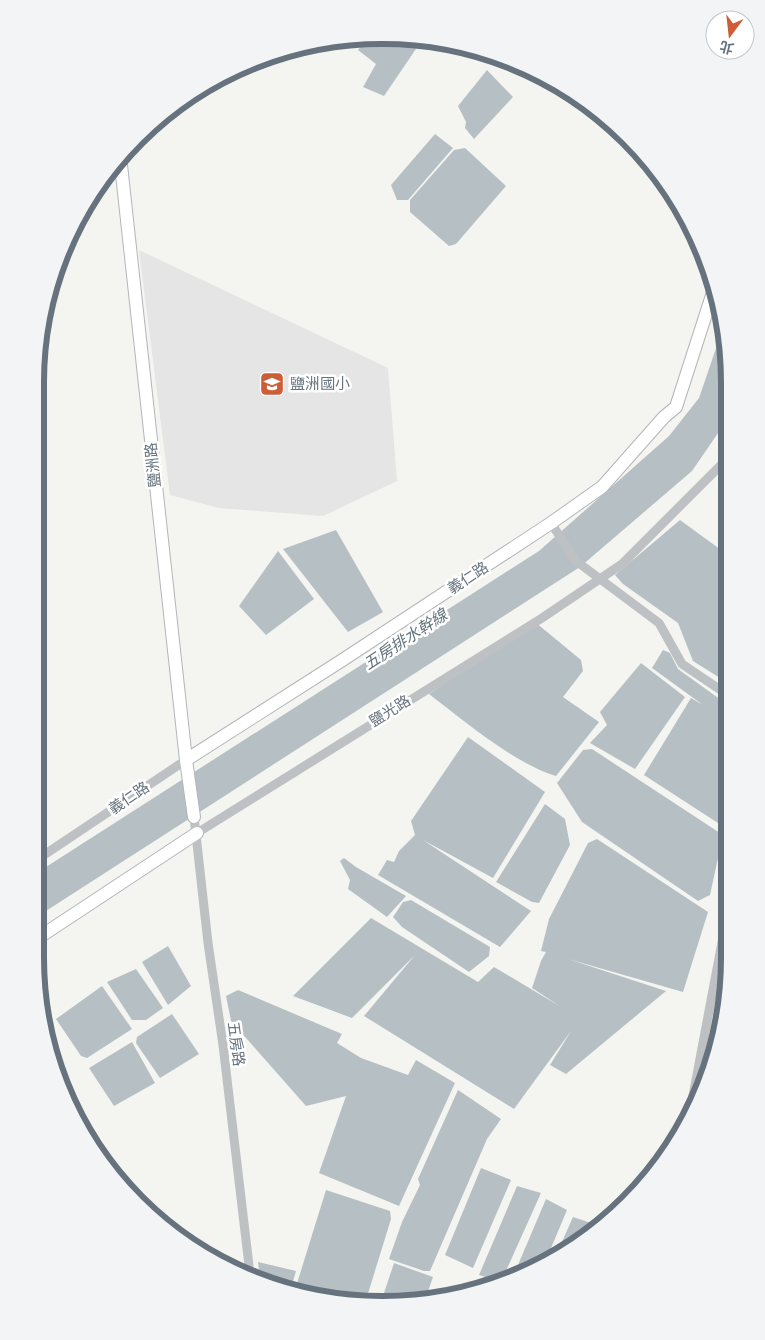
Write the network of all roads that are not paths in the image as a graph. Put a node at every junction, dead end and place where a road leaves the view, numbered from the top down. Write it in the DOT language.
graph roads {
  1 [pos="121,167"];
  2 [pos="711,299"];
  3 [pos="721,466"];
  4 [pos="554,527"];
  5 [pos="597,578"];
  6 [pos="721,690"];
  7 [pos="186,760"];
  8 [pos="194,817"];
  9 [pos="196,833"];
  10 [pos="44,855"];
  11 [pos="44,934"];
  12 [pos="721,947"];
  13 [pos="694,1088"];
  14 [pos="249,1268"];
  1 -- 7 [label="street, 鹽洲路"];
  2 -- 4 [label="street, 義仁路"];
  3 -- 5 [label="street, 鹽光路"];
  4 -- 5 [label="street"];
  4 -- 7 [label="street, 義仁路"];
  5 -- 6 [label="street"];
  5 -- 9 [label="street, 鹽光路"];
  7 -- 8 [label="street, 鹽洲路"];
  7 -- 10 [label="street, 義仁路"];
  8 -- 9 [label="street, 五房路"];
  9 -- 11 [label="street, 鹽光路"];
  9 -- 14 [label="street, 五房路"];
  12 -- 13 [label="street"];
}
